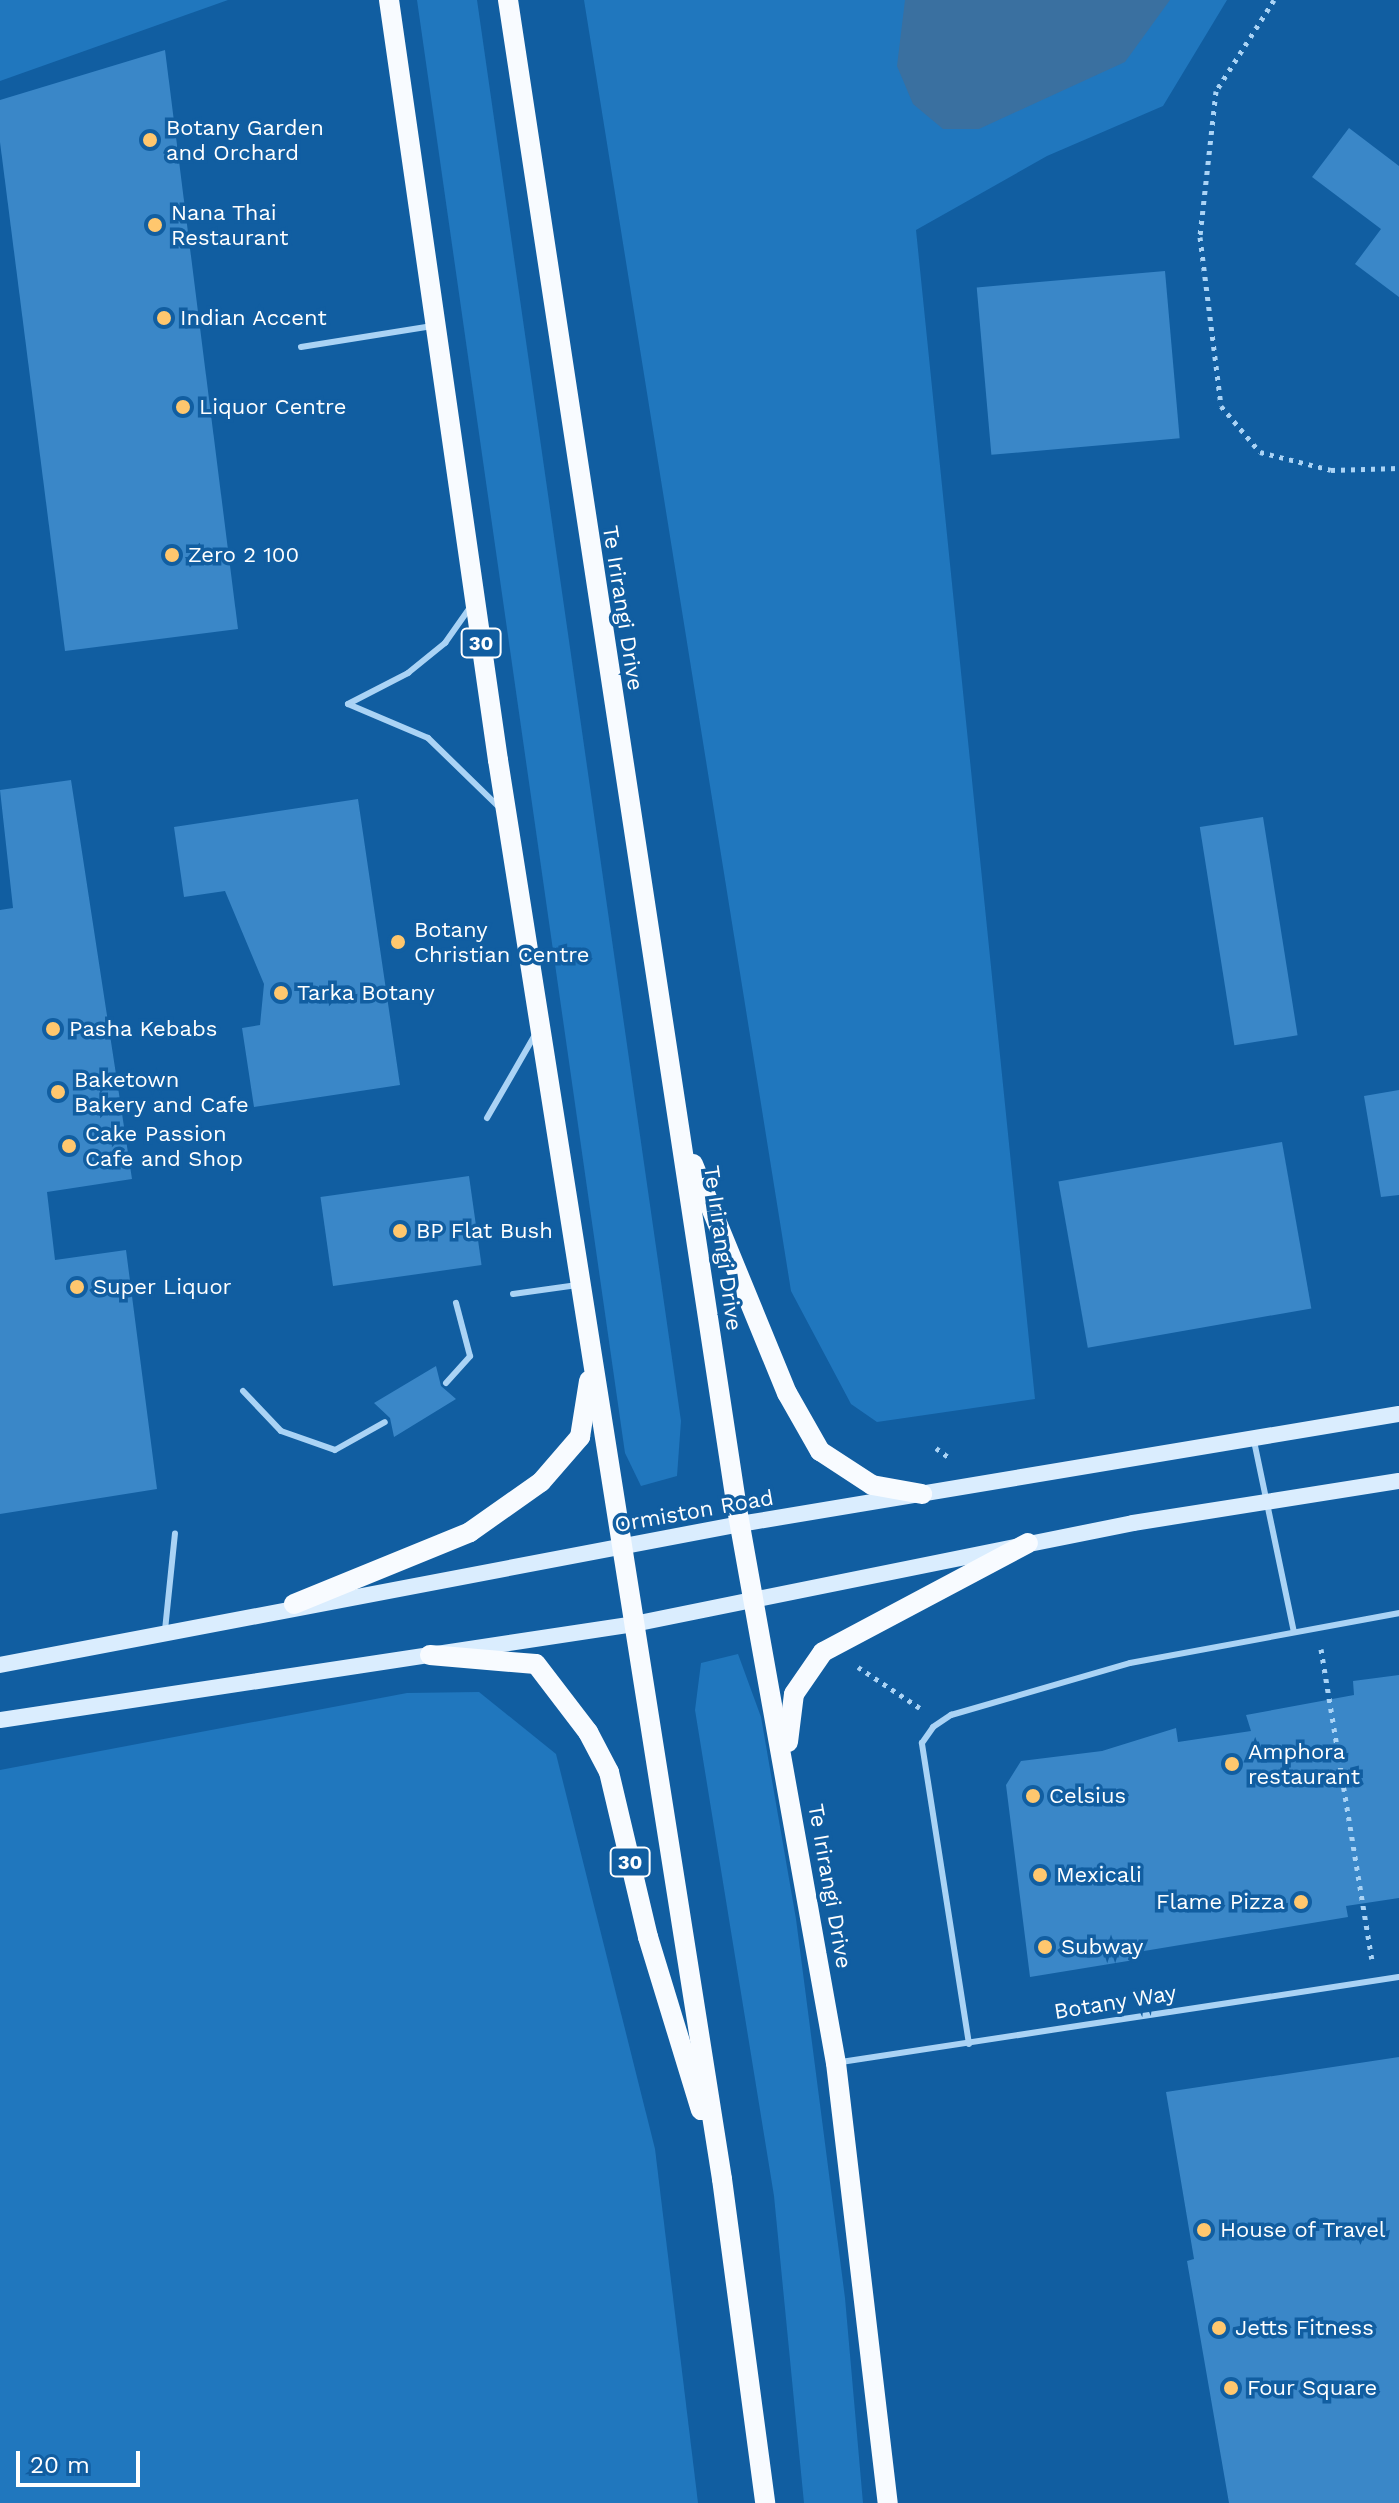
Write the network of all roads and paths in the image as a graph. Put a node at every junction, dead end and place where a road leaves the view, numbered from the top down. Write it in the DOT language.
graph roads {
  1 [pos="389,0"];
  2 [pos="508,0"];
  3 [pos="1274,0"];
  4 [pos="435,325"];
  5 [pos="301,347"];
  6 [pos="1399,468"];
  7 [pos="474,602"];
  8 [pos="508,817"];
  9 [pos="540,1026"];
  10 [pos="487,1118"];
  11 [pos="683,1142"];
  12 [pos="580,1284"];
  13 [pos="513,1294"];
  14 [pos="456,1303"];
  15 [pos="592,1362"];
  16 [pos="446,1383"];
  17 [pos="243,1391"];
  18 [pos="1399,1414"];
  19 [pos="385,1422"];
  20 [pos="1253,1437"];
  21 [pos="1399,1481"];
  22 [pos="922,1494"];
  23 [pos="1265,1505"];
  24 [pos="740,1524"];
  25 [pos="175,1534"];
  26 [pos="1028,1543"];
  27 [pos="620,1547"];
  28 [pos="755,1596"];
  29 [pos="294,1604"];
  30 [pos="1399,1613"];
  31 [pos="634,1624"];
  32 [pos="1318,1628"];
  33 [pos="165,1630"];
  34 [pos="1294,1632"];
  35 [pos="834,1646"];
  36 [pos="430,1655"];
  37 [pos="0,1665"];
  38 [pos="0,1720"];
  39 [pos="939,1723"];
  40 [pos="785,1762"];
  41 [pos="1399,1977"];
  42 [pos="1375,1980"];
  43 [pos="969,2044"];
  44 [pos="836,2063"];
  45 [pos="722,2179"];
  46 [pos="765,2503"];
  47 [pos="888,2503"];
  1 -- 4 [label="main road, 30"];
  2 -- 11 [label="main road, Te Irirangi Drive"];
  3 -- 6 [label="path"];
  4 -- 5 [label="lane"];
  4 -- 7 [label="main road, 30"];
  7 -- 8 [label="main road, 30"];
  7 -- 8 [label="lane"];
  8 -- 9 [label="main road, 30"];
  9 -- 10 [label="lane"];
  9 -- 12 [label="main road, 30"];
  11 -- 22 [label="main road"];
  11 -- 24 [label="main road, Te Irirangi Drive"];
  12 -- 13 [label="lane"];
  12 -- 15 [label="main road, 30"];
  14 -- 16 [label="lane"];
  15 -- 27 [label="main road, 30"];
  15 -- 29 [label="main road"];
  17 -- 19 [label="lane"];
  18 -- 20 [label="main road, Ormiston Road"];
  20 -- 22 [label="main road, Ormiston Road"];
  20 -- 23 [label="lane"];
  21 -- 23 [label="main road"];
  22 -- 24 [label="main road, Ormiston Road"];
  23 -- 26 [label="main road"];
  23 -- 34 [label="lane"];
  24 -- 27 [label="main road, Ormiston Road"];
  24 -- 28 [label="main road, Te Irirangi Drive"];
  25 -- 33 [label="lane"];
  26 -- 28 [label="main road"];
  26 -- 35 [label="main road"];
  27 -- 29 [label="main road, Ormiston Road"];
  27 -- 31 [label="main road, 30"];
  28 -- 31 [label="main road"];
  28 -- 40 [label="main road, Te Irirangi Drive"];
  29 -- 33 [label="main road, Ormiston Road"];
  30 -- 32 [label="lane"];
  31 -- 36 [label="main road"];
  31 -- 45 [label="main road, 30"];
  32 -- 34 [label="lane"];
  32 -- 42 [label="path"];
  33 -- 37 [label="main road, Ormiston Road"];
  34 -- 39 [label="lane"];
  35 -- 39 [label="path"];
  35 -- 40 [label="main road"];
  36 -- 38 [label="main road"];
  36 -- 45 [label="main road, 30"];
  39 -- 43 [label="lane"];
  40 -- 44 [label="main road, Te Irirangi Drive"];
  41 -- 42 [label="lane, Botany Way"];
  42 -- 43 [label="lane, Botany Way"];
  43 -- 44 [label="lane, Botany Way"];
  44 -- 47 [label="main road, Te Irirangi Drive"];
  45 -- 46 [label="main road, 30"];
}
